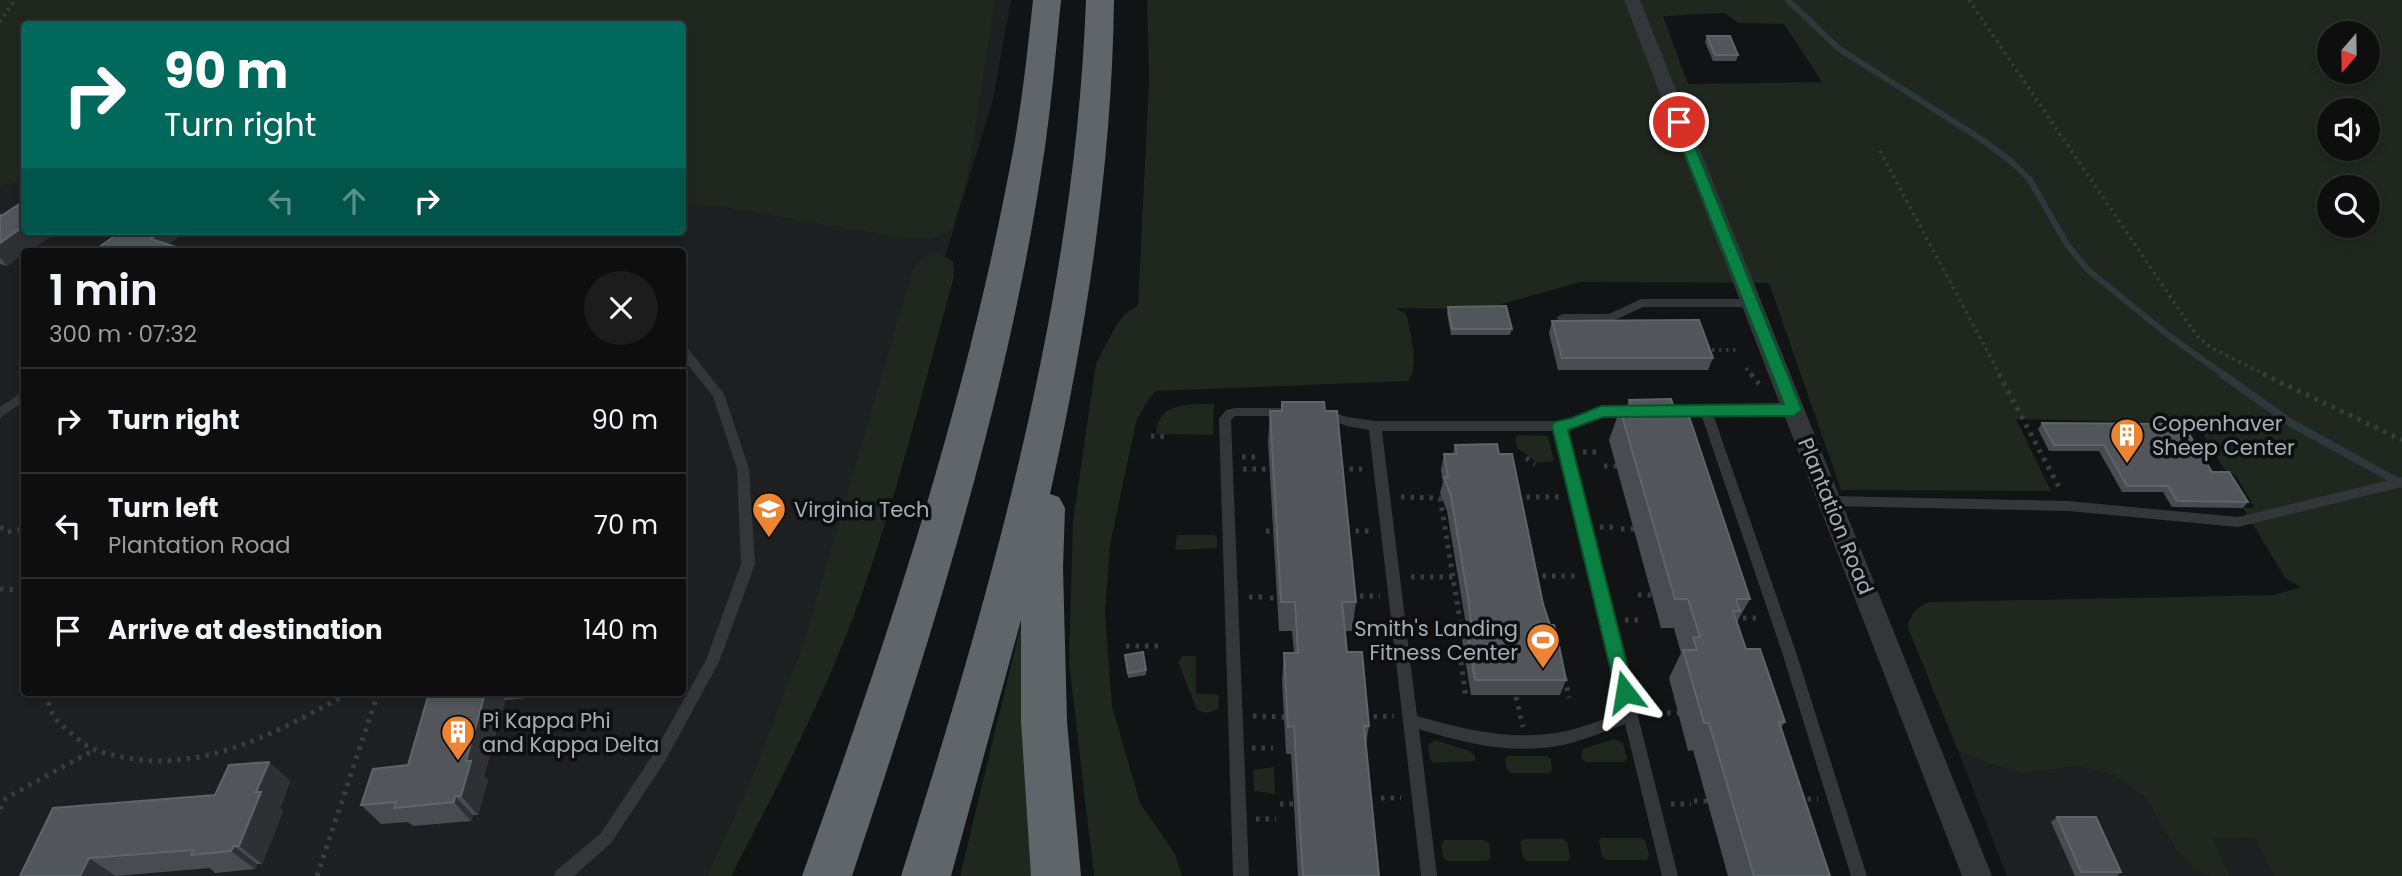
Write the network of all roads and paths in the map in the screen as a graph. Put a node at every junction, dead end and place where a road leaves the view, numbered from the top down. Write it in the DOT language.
graph roads {
  1 [pos="15,0"];
  2 [pos="1047,0"];
  3 [pos="1100,0"];
  4 [pos="1632,0"];
  5 [pos="1969,0"];
  6 [pos="0,22"];
  7 [pos="1881,151"];
  8 [pos="1752,303"];
  9 [pos="1562,318"];
  10 [pos="1698,350"];
  11 [pos="1740,350"];
  12 [pos="686,354"];
  13 [pos="1746,368"];
  14 [pos="1763,391"];
  15 [pos="21,397"];
  16 [pos="1050,404"];
  17 [pos="1705,409"];
  18 [pos="1794,410"];
  19 [pos="0,414"];
  20 [pos="1375,426"];
  21 [pos="1559,426"];
  22 [pos="1151,436"];
  23 [pos="1168,437"];
  24 [pos="2402,440"];
  25 [pos="1526,458"];
  26 [pos="1603,463"];
  27 [pos="1535,464"];
  28 [pos="1616,466"];
  29 [pos="1335,468"];
  30 [pos="1347,468"];
  31 [pos="1259,469"];
  32 [pos="1270,469"];
  33 [pos="2402,482"];
  34 [pos="1517,486"];
  35 [pos="1512,497"];
  36 [pos="1519,497"];
  37 [pos="1545,497"];
  38 [pos="1413,498"];
  39 [pos="1830,501"];
  40 [pos="2068,506"];
  41 [pos="1522,510"];
  42 [pos="0,527"];
  43 [pos="1621,529"];
  44 [pos="1634,529"];
  45 [pos="21,530"];
  46 [pos="1266,531"];
  47 [pos="1273,531"];
  48 [pos="1342,531"];
  49 [pos="1353,531"];
  50 [pos="7,532"];
  51 [pos="0,539"];
  52 [pos="1533,563"];
  53 [pos="1563,575"];
  54 [pos="1528,576"];
  55 [pos="1536,576"];
  56 [pos="1425,577"];
  57 [pos="1456,577"];
  58 [pos="0,589"];
  59 [pos="1538,589"];
  60 [pos="21,590"];
  61 [pos="1639,595"];
  62 [pos="1652,596"];
  63 [pos="1270,598"];
  64 [pos="1278,598"];
  65 [pos="1457,636"];
  66 [pos="1466,636"];
  67 [pos="1126,646"];
  68 [pos="1162,646"];
  69 [pos="1564,674"];
  70 [pos="47,696"];
  71 [pos="343,696"];
  72 [pos="377,696"];
  73 [pos="1516,697"];
  74 [pos="1466,698"];
  75 [pos="1569,698"];
  76 [pos="1519,709"];
  77 [pos="1679,713"];
  78 [pos="1636,714"];
  79 [pos="1250,716"];
  80 [pos="1360,716"];
  81 [pos="1284,717"];
  82 [pos="1402,718"];
  83 [pos="92,751"];
  84 [pos="1695,801"];
  85 [pos="1708,801"];
  86 [pos="1280,804"];
  87 [pos="1294,804"];
  88 [pos="0,809"];
  89 [pos="834,856"];
  90 [pos="317,876"];
  91 [pos="562,876"];
  92 [pos="813,876"];
  93 [pos="926,876"];
  94 [pos="1056,876"];
  95 [pos="1241,876"];
  96 [pos="1429,876"];
  97 [pos="1670,876"];
  98 [pos="1859,876"];
  99 [pos="1977,876"];
  1 -- 6 [label="path"];
  2 -- 89 [label="highway"];
  3 -- 16 [label="highway"];
  4 -- 8 [label="street, Plantation Road"];
  5 -- 24 [label="path"];
  7 -- 40 [label="path"];
  8 -- 9 [label="lane"];
  8 -- 18 [label="street, Plantation Road"];
  10 -- 11 [label="path"];
  12 -- 91 [label="lane"];
  13 -- 14 [label="path"];
  15 -- 19 [label="lane"];
  16 -- 93 [label="highway"];
  16 -- 94 [label="highway"];
  17 -- 18 [label="lane"];
  17 -- 21 [label="lane"];
  17 -- 98 [label="lane"];
  18 -- 39 [label="street, Plantation Road"];
  20 -- 21 [label="lane"];
  20 -- 82 [label="lane"];
  20 -- 95 [label="lane"];
  21 -- 78 [label="lane"];
  22 -- 23 [label="path"];
  25 -- 27 [label="path"];
  26 -- 28 [label="path"];
  29 -- 30 [label="path"];
  31 -- 32 [label="path"];
  33 -- 40 [label="lane"];
  34 -- 36 [label="path"];
  35 -- 36 [label="path"];
  36 -- 37 [label="path"];
  36 -- 41 [label="path"];
  38 -- 57 [label="path"];
  39 -- 40 [label="lane"];
  39 -- 99 [label="street, Plantation Road"];
  42 -- 50 [label="path"];
  43 -- 44 [label="path"];
  45 -- 50 [label="path"];
  46 -- 47 [label="path"];
  48 -- 49 [label="path"];
  50 -- 51 [label="path"];
  52 -- 55 [label="path"];
  53 -- 55 [label="path"];
  54 -- 55 [label="path"];
  55 -- 59 [label="path"];
  56 -- 57 [label="path"];
  57 -- 65 [label="path"];
  58 -- 60 [label="path"];
  61 -- 62 [label="path"];
  63 -- 64 [label="path"];
  65 -- 66 [label="path"];
  65 -- 74 [label="path"];
  67 -- 68 [label="path"];
  69 -- 75 [label="path"];
  70 -- 83 [label="path"];
  71 -- 83 [label="path"];
  72 -- 90 [label="path"];
  73 -- 76 [label="path"];
  77 -- 78 [label="path"];
  78 -- 82 [label="lane"];
  78 -- 97 [label="lane"];
  79 -- 81 [label="path"];
  80 -- 82 [label="path"];
  82 -- 96 [label="lane"];
  83 -- 88 [label="path"];
  84 -- 85 [label="path"];
  86 -- 87 [label="path"];
  89 -- 92 [label="highway"];
}
